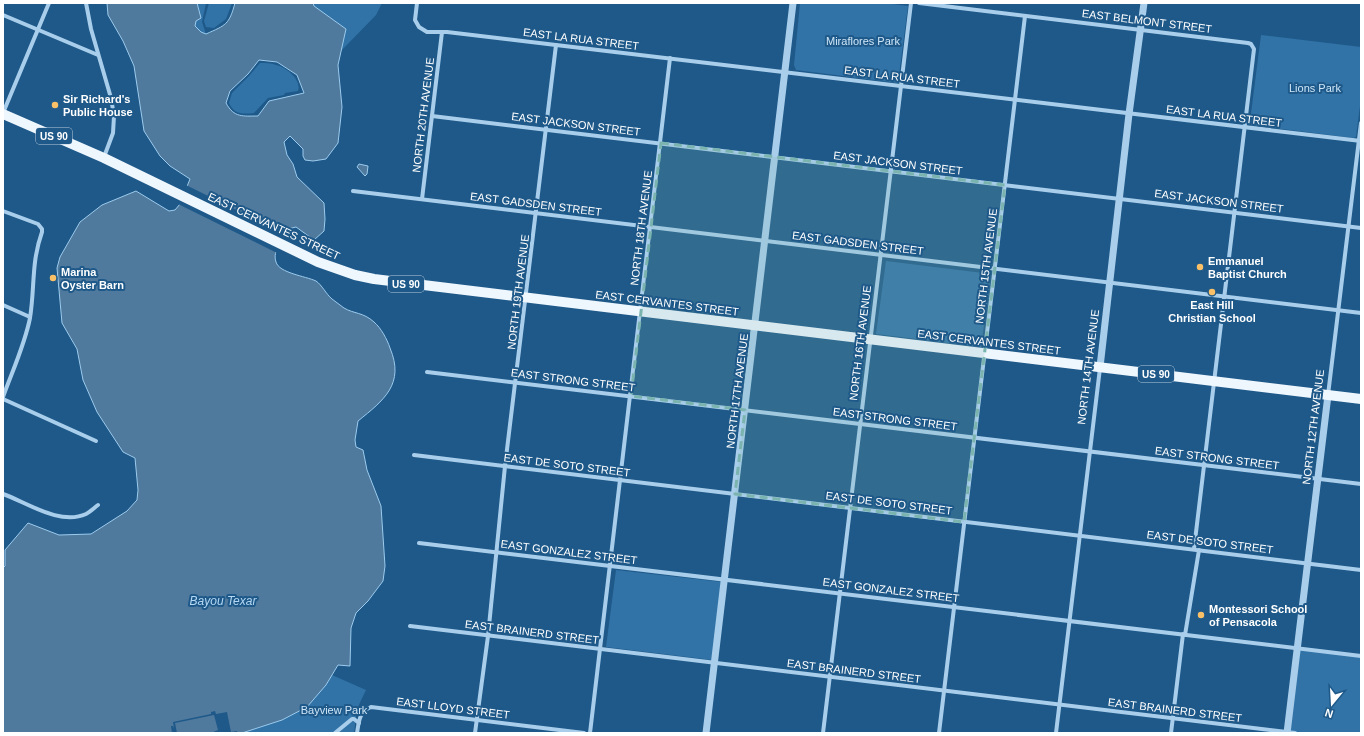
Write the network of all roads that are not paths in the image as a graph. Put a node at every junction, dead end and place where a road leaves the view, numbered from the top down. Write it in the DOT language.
graph roads {
  1 [pos="49,3"];
  2 [pos="86,3"];
  3 [pos="417,3"];
  4 [pos="793,3"];
  5 [pos="910,3"];
  6 [pos="919,3"];
  7 [pos="1144,3"];
  8 [pos="3,15"];
  9 [pos="1025,16"];
  10 [pos="38,30"];
  11 [pos="1141,30"];
  12 [pos="442,32"];
  13 [pos="556,45"];
  14 [pos="98,55"];
  15 [pos="670,58"];
  16 [pos="786,72"];
  17 [pos="900,86"];
  18 [pos="1015,100"];
  19 [pos="3,113"];
  20 [pos="1130,114"];
  21 [pos="432,116"];
  22 [pos="1361,123"];
  23 [pos="1244,127"];
  24 [pos="546,130"];
  25 [pos="1360,141"];
  26 [pos="661,143"];
  27 [pos="776,157"];
  28 [pos="104,158"];
  29 [pos="890,171"];
  30 [pos="1005,185"];
  31 [pos="353,191"];
  32 [pos="1119,198"];
  33 [pos="422,199"];
  34 [pos="3,210"];
  35 [pos="1234,212"];
  36 [pos="537,213"];
  37 [pos="1348,226"];
  38 [pos="651,227"];
  39 [pos="1361,228"];
  40 [pos="766,241"];
  41 [pos="880,255"];
  42 [pos="995,268"];
  43 [pos="1109,282"];
  44 [pos="1224,296"];
  45 [pos="526,298"];
  46 [pos="3,305"];
  47 [pos="1339,310"];
  48 [pos="640,312"];
  49 [pos="1361,313"];
  50 [pos="30,317"];
  51 [pos="756,326"];
  52 [pos="870,340"];
  53 [pos="984,354"];
  54 [pos="1100,367"];
  55 [pos="427,372"];
  56 [pos="1214,381"];
  57 [pos="516,382"];
  58 [pos="1328,395"];
  59 [pos="631,396"];
  60 [pos="3,398"];
  61 [pos="1361,399"];
  62 [pos="745,410"];
  63 [pos="860,424"];
  64 [pos="974,438"];
  65 [pos="96,441"];
  66 [pos="1090,451"];
  67 [pos="414,455"];
  68 [pos="1203,465"];
  69 [pos="505,466"];
  70 [pos="1318,479"];
  71 [pos="621,480"];
  72 [pos="1361,484"];
  73 [pos="3,494"];
  74 [pos="735,494"];
  75 [pos="98,505"];
  76 [pos="850,508"];
  77 [pos="964,522"];
  78 [pos="1079,536"];
  79 [pos="419,543"];
  80 [pos="1194,549"];
  81 [pos="1199,550"];
  82 [pos="496,552"];
  83 [pos="1308,563"];
  84 [pos="610,566"];
  85 [pos="1361,570"];
  86 [pos="725,580"];
  87 [pos="839,593"];
  88 [pos="954,607"];
  89 [pos="1069,621"];
  90 [pos="410,626"];
  91 [pos="1184,634"];
  92 [pos="488,636"];
  93 [pos="1298,648"];
  94 [pos="600,649"];
  95 [pos="1361,656"];
  96 [pos="715,663"];
  97 [pos="829,677"];
  98 [pos="944,691"];
  99 [pos="1059,704"];
  100 [pos="1173,718"];
  101 [pos="477,720"];
  102 [pos="359,723"];
  103 [pos="335,733"];
  104 [pos="357,733"];
  105 [pos="475,733"];
  106 [pos="584,733"];
  107 [pos="590,733"];
  108 [pos="706,733"];
  109 [pos="822,733"];
  110 [pos="939,733"];
  111 [pos="1056,733"];
  112 [pos="1171,733"];
  113 [pos="1290,733"];
  1 -- 10 [label="street"];
  2 -- 14 [label="street"];
  3 -- 12 [label="street, EAST LA RUA STREET"];
  4 -- 16 [label="street, NORTH 17TH AVENUE"];
  5 -- 17 [label="street, NORTH 16TH AVENUE"];
  6 -- 9 [label="street, EAST BELMONT STREET"];
  7 -- 11 [label="street, NORTH 14TH AVENUE"];
  8 -- 10 [label="street"];
  9 -- 11 [label="street, EAST BELMONT STREET"];
  9 -- 18 [label="street, NORTH 15TH AVENUE"];
  10 -- 14 [label="street"];
  10 -- 19 [label="street"];
  11 -- 20 [label="street, NORTH 14TH AVENUE"];
  11 -- 23 [label="street, EAST BELMONT STREET"];
  12 -- 13 [label="street, EAST LA RUA STREET"];
  12 -- 21 [label="street, NORTH 20TH AVENUE"];
  13 -- 15 [label="street, EAST LA RUA STREET"];
  13 -- 24 [label="street, NORTH 19TH AVENUE"];
  14 -- 28 [label="street"];
  15 -- 16 [label="street, EAST LA RUA STREET"];
  15 -- 26 [label="street, NORTH 18TH AVENUE"];
  16 -- 17 [label="street, EAST LA RUA STREET"];
  16 -- 27 [label="street, NORTH 17TH AVENUE"];
  17 -- 18 [label="street, EAST LA RUA STREET"];
  17 -- 29 [label="street, NORTH 16TH AVENUE"];
  18 -- 20 [label="street, EAST LA RUA STREET"];
  18 -- 30 [label="street, NORTH 15TH AVENUE"];
  19 -- 28 [label="main road, EAST CERVANTES STREET / US 90"];
  20 -- 23 [label="street, EAST LA RUA STREET"];
  20 -- 32 [label="street, NORTH 14TH AVENUE"];
  21 -- 24 [label="street, EAST JACKSON STREET"];
  21 -- 33 [label="street, NORTH 20TH AVENUE"];
  22 -- 25 [label="street, NORTH 12TH AVENUE"];
  23 -- 25 [label="street, EAST LA RUA STREET"];
  23 -- 35 [label="street"];
  24 -- 26 [label="street, EAST JACKSON STREET"];
  24 -- 36 [label="street, NORTH 19TH AVENUE"];
  25 -- 37 [label="street, NORTH 12TH AVENUE"];
  26 -- 27 [label="street, EAST JACKSON STREET"];
  26 -- 38 [label="street, NORTH 18TH AVENUE"];
  27 -- 29 [label="street, EAST JACKSON STREET"];
  27 -- 40 [label="street, NORTH 17TH AVENUE"];
  28 -- 45 [label="main road, EAST CERVANTES STREET / US 90"];
  29 -- 30 [label="street, EAST JACKSON STREET"];
  29 -- 41 [label="street, NORTH 16TH AVENUE"];
  30 -- 32 [label="street, EAST JACKSON STREET"];
  30 -- 42 [label="street, NORTH 15TH AVENUE"];
  31 -- 33 [label="street, EAST GADSDEN STREET"];
  32 -- 35 [label="street, EAST JACKSON STREET"];
  32 -- 43 [label="street, NORTH 14TH AVENUE"];
  33 -- 36 [label="street, EAST GADSDEN STREET"];
  34 -- 50 [label="street"];
  35 -- 37 [label="street, EAST JACKSON STREET"];
  35 -- 44 [label="street"];
  36 -- 38 [label="street, EAST GADSDEN STREET"];
  36 -- 45 [label="street, NORTH 19TH AVENUE"];
  37 -- 39 [label="street, EAST JACKSON STREET"];
  37 -- 47 [label="street, NORTH 12TH AVENUE"];
  38 -- 40 [label="street, EAST GADSDEN STREET"];
  38 -- 48 [label="street, NORTH 18TH AVENUE"];
  40 -- 41 [label="street, EAST GADSDEN STREET"];
  40 -- 51 [label="street, NORTH 17TH AVENUE"];
  41 -- 42 [label="street, EAST GADSDEN STREET"];
  41 -- 52 [label="street, NORTH 16TH AVENUE"];
  42 -- 43 [label="street, EAST GADSDEN STREET"];
  42 -- 53 [label="street, NORTH 15TH AVENUE"];
  43 -- 44 [label="street, EAST GADSDEN STREET"];
  43 -- 54 [label="street, NORTH 14TH AVENUE"];
  44 -- 47 [label="street, EAST GADSDEN STREET"];
  44 -- 56 [label="street"];
  45 -- 48 [label="main road, EAST CERVANTES STREET / US 90"];
  45 -- 57 [label="street, NORTH 19TH AVENUE"];
  46 -- 50 [label="street"];
  47 -- 49 [label="street, EAST GADSDEN STREET"];
  47 -- 58 [label="street, NORTH 12TH AVENUE"];
  48 -- 51 [label="main road, EAST CERVANTES STREET / US 90"];
  48 -- 59 [label="street, NORTH 18TH AVENUE"];
  50 -- 60 [label="street"];
  51 -- 52 [label="main road, EAST CERVANTES STREET / US 90"];
  51 -- 62 [label="street, NORTH 17TH AVENUE"];
  52 -- 53 [label="main road, EAST CERVANTES STREET / US 90"];
  52 -- 63 [label="street, NORTH 16TH AVENUE"];
  53 -- 54 [label="main road, EAST CERVANTES STREET / US 90"];
  53 -- 64 [label="street, NORTH 15TH AVENUE"];
  54 -- 56 [label="main road, EAST CERVANTES STREET / US 90"];
  54 -- 66 [label="street, NORTH 14TH AVENUE"];
  55 -- 57 [label="street, EAST STRONG STREET"];
  56 -- 58 [label="main road, EAST CERVANTES STREET / US 90"];
  56 -- 68 [label="street"];
  57 -- 59 [label="street, EAST STRONG STREET"];
  57 -- 69 [label="street, NORTH 19TH AVENUE"];
  58 -- 61 [label="main road, EAST CERVANTES STREET / US 90"];
  58 -- 70 [label="street, NORTH 12TH AVENUE"];
  59 -- 62 [label="street, EAST STRONG STREET"];
  59 -- 71 [label="street, NORTH 18TH AVENUE"];
  60 -- 65 [label="street"];
  62 -- 63 [label="street, EAST STRONG STREET"];
  62 -- 74 [label="street, NORTH 17TH AVENUE"];
  63 -- 64 [label="street, EAST STRONG STREET"];
  63 -- 76 [label="street, NORTH 16TH AVENUE"];
  64 -- 66 [label="street, EAST STRONG STREET"];
  64 -- 77 [label="street, NORTH 15TH AVENUE"];
  66 -- 68 [label="street, EAST STRONG STREET"];
  66 -- 78 [label="street, NORTH 14TH AVENUE"];
  67 -- 69 [label="street, EAST DE SOTO STREET"];
  68 -- 70 [label="street, EAST STRONG STREET"];
  68 -- 80 [label="street"];
  69 -- 71 [label="street, EAST DE SOTO STREET"];
  69 -- 82 [label="street, NORTH 19TH AVENUE"];
  70 -- 72 [label="street, EAST STRONG STREET"];
  70 -- 83 [label="street, NORTH 12TH AVENUE"];
  71 -- 74 [label="street, EAST DE SOTO STREET"];
  71 -- 84 [label="street, NORTH 18TH AVENUE"];
  73 -- 75 [label="street"];
  74 -- 76 [label="street, EAST DE SOTO STREET"];
  74 -- 86 [label="street, NORTH 17TH AVENUE"];
  76 -- 77 [label="street, EAST DE SOTO STREET"];
  76 -- 87 [label="street, NORTH 16TH AVENUE"];
  77 -- 78 [label="street, EAST DE SOTO STREET"];
  77 -- 88 [label="street, NORTH 15TH AVENUE"];
  78 -- 80 [label="street, EAST DE SOTO STREET"];
  78 -- 89 [label="street, NORTH 14TH AVENUE"];
  79 -- 82 [label="street, EAST GONZALEZ STREET"];
  80 -- 81 [label="street, EAST DE SOTO STREET"];
  81 -- 83 [label="street, EAST DE SOTO STREET"];
  81 -- 91 [label="street"];
  82 -- 84 [label="street, EAST GONZALEZ STREET"];
  82 -- 92 [label="street, NORTH 19TH AVENUE"];
  83 -- 85 [label="street, EAST DE SOTO STREET"];
  83 -- 93 [label="street, NORTH 12TH AVENUE"];
  84 -- 86 [label="street, EAST GONZALEZ STREET"];
  84 -- 94 [label="street, NORTH 18TH AVENUE"];
  86 -- 87 [label="street, EAST GONZALEZ STREET"];
  86 -- 96 [label="street, NORTH 17TH AVENUE"];
  87 -- 88 [label="street, EAST GONZALEZ STREET"];
  87 -- 97 [label="street, NORTH 16TH AVENUE"];
  88 -- 89 [label="street, EAST GONZALEZ STREET"];
  88 -- 98 [label="street, NORTH 15TH AVENUE"];
  89 -- 91 [label="street, EAST GONZALEZ STREET"];
  89 -- 99 [label="street, NORTH 14TH AVENUE"];
  90 -- 92 [label="street, EAST BRAINERD STREET"];
  91 -- 93 [label="street, EAST GONZALEZ STREET"];
  91 -- 100 [label="street"];
  92 -- 94 [label="street, EAST BRAINERD STREET"];
  92 -- 101 [label="street, NORTH 19TH AVENUE"];
  93 -- 95 [label="street, EAST GONZALEZ STREET"];
  93 -- 113 [label="street, NORTH 12TH AVENUE"];
  94 -- 96 [label="street, EAST BRAINERD STREET"];
  94 -- 107 [label="street, NORTH 18TH AVENUE"];
  96 -- 97 [label="street, EAST BRAINERD STREET"];
  96 -- 108 [label="street, NORTH 17TH AVENUE"];
  97 -- 98 [label="street, EAST BRAINERD STREET"];
  97 -- 109 [label="street, NORTH 16TH AVENUE"];
  98 -- 99 [label="street, EAST BRAINERD STREET"];
  98 -- 110 [label="street, NORTH 15TH AVENUE"];
  99 -- 100 [label="street, EAST BRAINERD STREET"];
  99 -- 111 [label="street, NORTH 14TH AVENUE"];
  100 -- 112 [label="street"];
  100 -- 113 [label="street, EAST BRAINERD STREET"];
  101 -- 102 [label="street, EAST LLOYD STREET"];
  101 -- 105 [label="street, NORTH 19TH AVENUE"];
  101 -- 106 [label="street, EAST LLOYD STREET"];
  102 -- 103 [label="street"];
  102 -- 104 [label="street"];
}
